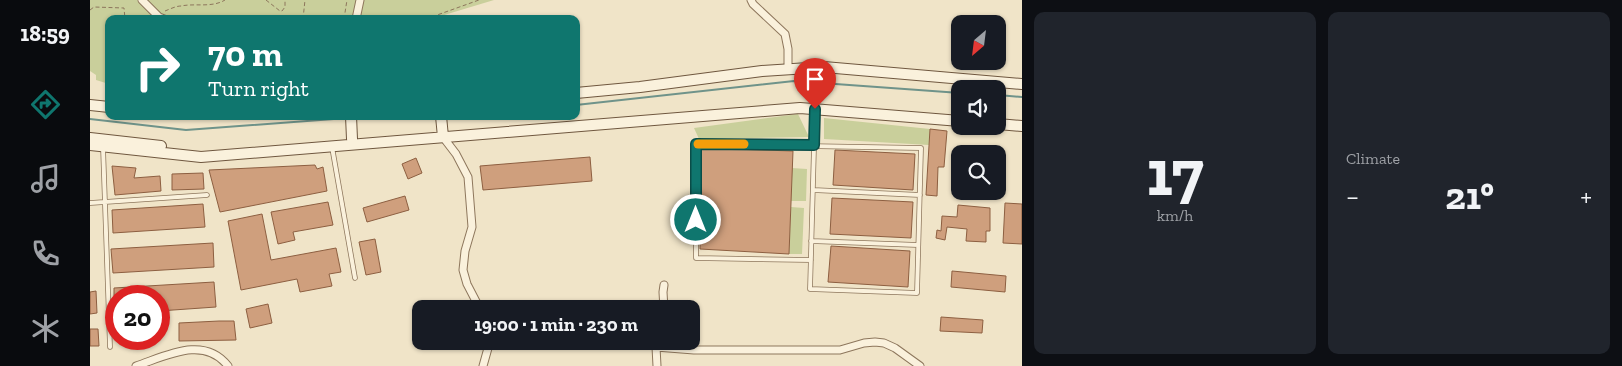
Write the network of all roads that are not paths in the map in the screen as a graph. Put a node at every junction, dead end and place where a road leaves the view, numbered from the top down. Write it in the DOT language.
graph roads {
  1 [pos="142,0"];
  2 [pos="360,0"];
  3 [pos="751,0"];
  4 [pos="159,15"];
  5 [pos="357,15"];
  6 [pos="788,70"];
  7 [pos="1022,84"];
  8 [pos="580,93"];
  9 [pos="90,105"];
  10 [pos="105,107"];
  11 [pos="815,109"];
  12 [pos="951,114"];
  13 [pos="1006,119"];
  14 [pos="351,120"];
  15 [pos="441,120"];
  16 [pos="951,120"];
  17 [pos="1022,120"];
  18 [pos="1006,125"];
  19 [pos="1022,126"];
  20 [pos="442,134"];
  21 [pos="90,138"];
  22 [pos="352,139"];
  23 [pos="103,143"];
  24 [pos="90,145"];
  25 [pos="814,145"];
  26 [pos="332,147"];
  27 [pos="813,190"];
  28 [pos="207,195"];
  29 [pos="920,195"];
  30 [pos="105,202"];
  31 [pos="90,203"];
  32 [pos="812,241"];
  33 [pos="918,245"];
  34 [pos="811,260"];
  35 [pos="355,278"];
  36 [pos="108,285"];
  37 [pos="664,285"];
  38 [pos="475,300"];
  39 [pos="663,300"];
  40 [pos="487,350"];
  41 [pos="658,350"];
  42 [pos="700,350"];
  43 [pos="136,366"];
  44 [pos="228,366"];
  45 [pos="483,366"];
  46 [pos="657,366"];
  47 [pos="920,366"];
  1 -- 4 [label="street"];
  2 -- 5 [label="street"];
  3 -- 6 [label="street"];
  6 -- 7 [label="street"];
  6 -- 8 [label="street"];
  9 -- 10 [label="street"];
  11 -- 16 [label="street"];
  11 -- 20 [label="street"];
  11 -- 25 [label="lane"];
  12 -- 20 [label="street"];
  13 -- 17 [label="street"];
  14 -- 22 [label="street"];
  15 -- 20 [label="street"];
  18 -- 19 [label="street"];
  20 -- 22 [label="street"];
  20 -- 26 [label="street"];
  20 -- 38 [label="street"];
  21 -- 23 [label="street"];
  22 -- 23 [label="street"];
  23 -- 24 [label="street"];
  23 -- 26 [label="street"];
  23 -- 30 [label="lane"];
  25 -- 27 [label="lane"];
  25 -- 29 [label="lane"];
  25 -- 34 [label="lane"];
  26 -- 35 [label="lane"];
  27 -- 29 [label="lane"];
  27 -- 32 [label="lane"];
  28 -- 30 [label="lane"];
  29 -- 33 [label="lane"];
  30 -- 31 [label="lane"];
  30 -- 36 [label="lane"];
  32 -- 33 [label="lane"];
  32 -- 34 [label="lane"];
  33 -- 34 [label="lane"];
  37 -- 39 [label="street"];
  40 -- 45 [label="street"];
  41 -- 46 [label="street"];
  42 -- 47 [label="street"];
  43 -- 44 [label="street"];
}
